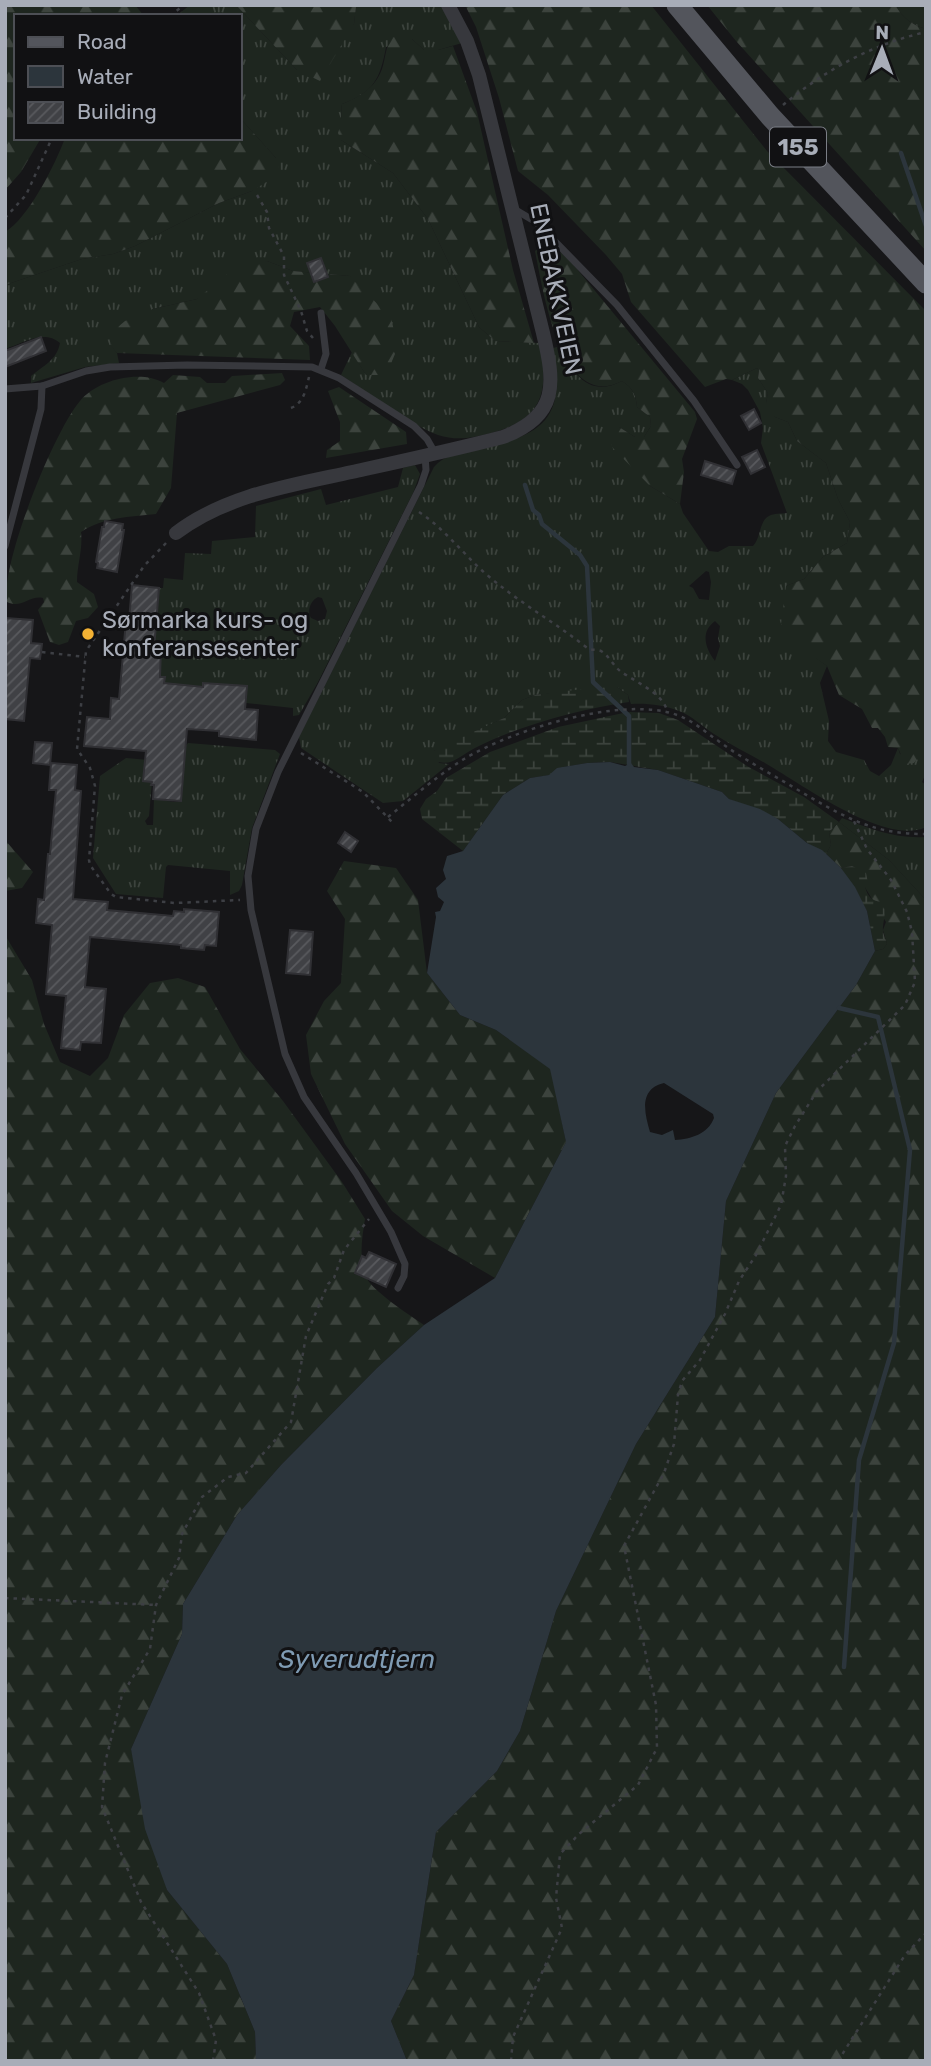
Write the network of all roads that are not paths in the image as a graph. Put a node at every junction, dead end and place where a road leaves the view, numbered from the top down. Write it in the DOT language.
graph roads {
  1 [pos="448,5"];
  2 [pos="677,5"];
  3 [pos="512,208"];
  4 [pos="926,283"];
  5 [pos="321,313"];
  6 [pos="321,369"];
  7 [pos="42,386"];
  8 [pos="5,389"];
  9 [pos="430,454"];
  10 [pos="737,465"];
  11 [pos="176,533"];
  12 [pos="5,546"];
  13 [pos="398,1288"];
  1 -- 3 [label="street, ENEBAKKVEIEN"];
  2 -- 4 [label="main road, 155"];
  3 -- 9 [label="street, ENEBAKKVEIEN"];
  3 -- 10 [label="lane"];
  5 -- 6 [label="lane"];
  6 -- 7 [label="lane"];
  6 -- 9 [label="lane"];
  7 -- 8 [label="lane"];
  7 -- 12 [label="lane"];
  9 -- 11 [label="street, ENEBAKKVEIEN"];
  9 -- 13 [label="lane"];
}
